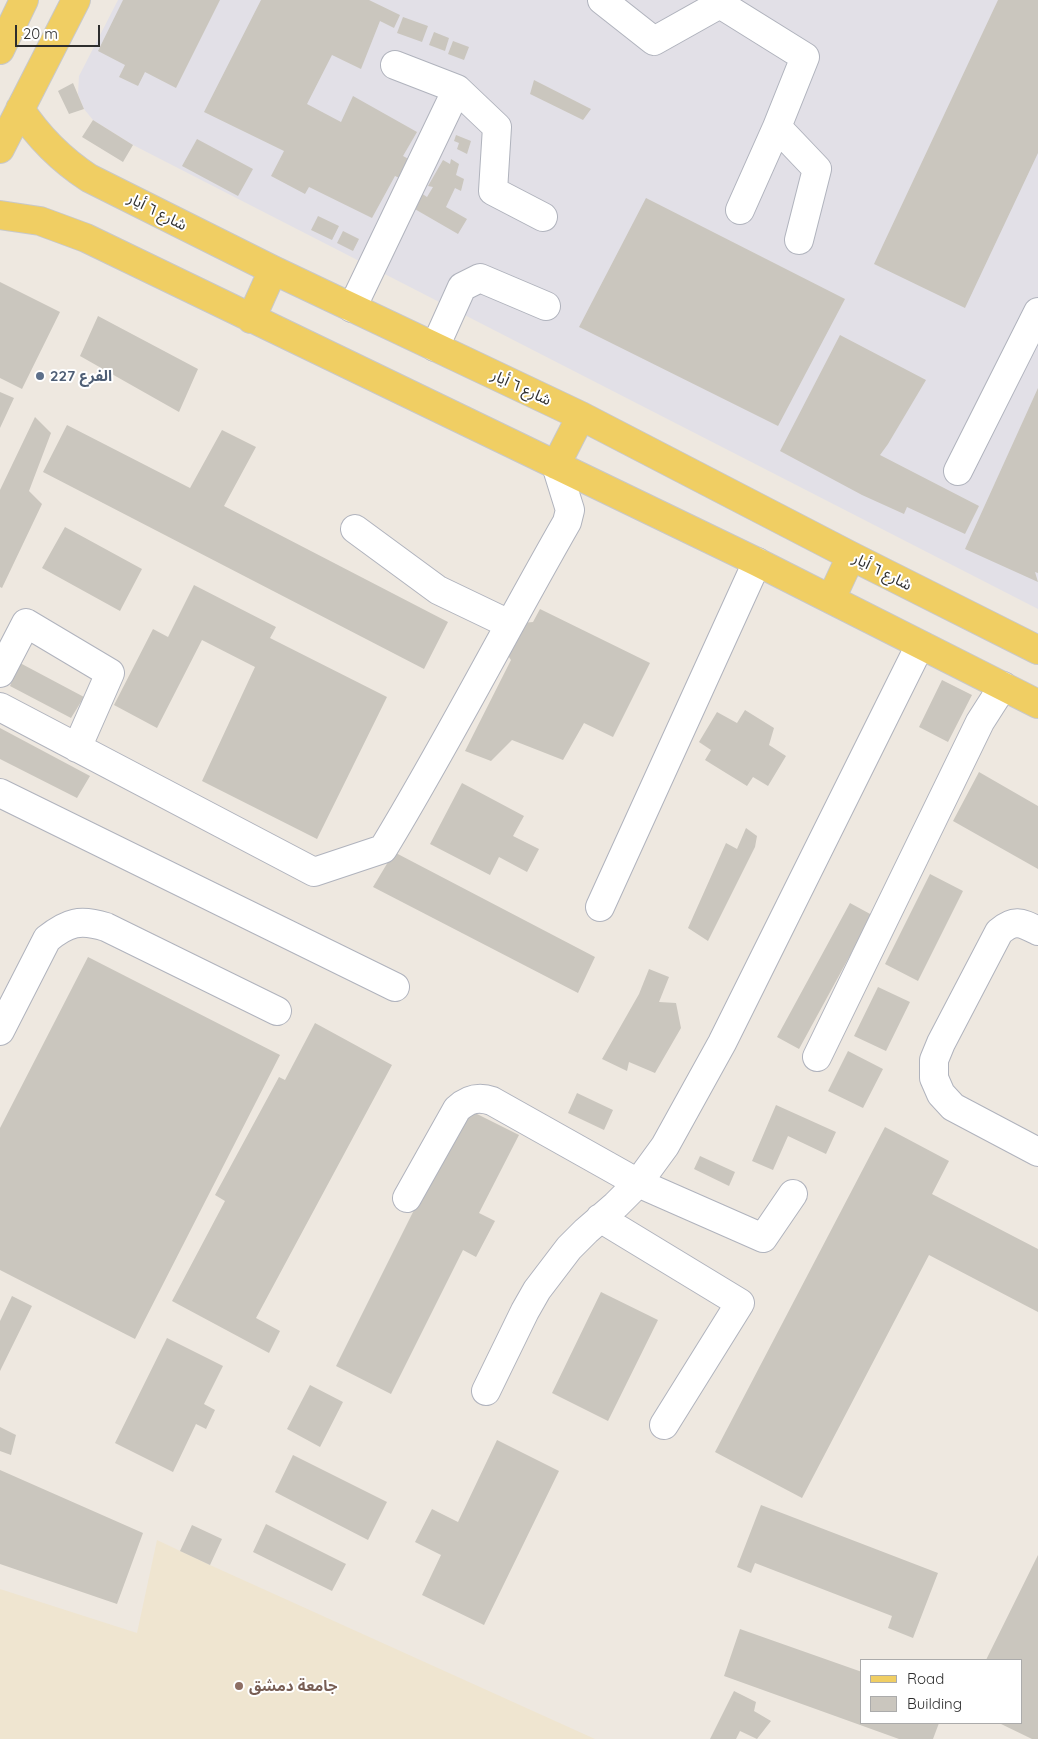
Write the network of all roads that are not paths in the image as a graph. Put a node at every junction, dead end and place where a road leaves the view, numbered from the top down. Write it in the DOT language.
graph roads {
  1 [pos="24,0"];
  2 [pos="76,0"];
  3 [pos="602,0"];
  4 [pos="721,2"];
  5 [pos="0,50"];
  6 [pos="395,65"];
  7 [pos="457,89"];
  8 [pos="20,109"];
  9 [pos="777,127"];
  10 [pos="0,149"];
  11 [pos="740,210"];
  12 [pos="0,215"];
  13 [pos="542,217"];
  14 [pos="799,240"];
  15 [pos="273,270"];
  16 [pos="546,306"];
  17 [pos="352,308"];
  18 [pos="1038,312"];
  19 [pos="251,318"];
  20 [pos="435,347"];
  21 [pos="581,416"];
  22 [pos="556,465"];
  23 [pos="958,471"];
  24 [pos="355,529"];
  25 [pos="852,556"];
  26 [pos="757,562"];
  27 [pos="831,599"];
  28 [pos="509,624"];
  29 [pos="920,645"];
  30 [pos="1038,650"];
  31 [pos="0,673"];
  32 [pos="1003,686"];
  33 [pos="1038,704"];
  34 [pos="0,707"];
  35 [pos="77,748"];
  36 [pos="0,793"];
  37 [pos="600,907"];
  38 [pos="1038,931"];
  39 [pos="395,987"];
  40 [pos="277,1011"];
  41 [pos="0,1031"];
  42 [pos="817,1057"];
  43 [pos="1038,1152"];
  44 [pos="638,1183"];
  45 [pos="793,1194"];
  46 [pos="407,1198"];
  47 [pos="600,1218"];
  48 [pos="486,1391"];
  49 [pos="664,1425"];
  1 -- 5 [label="main road"];
  2 -- 8 [label="main road"];
  3 -- 4 [label="lane"];
  4 -- 9 [label="lane"];
  6 -- 7 [label="lane"];
  7 -- 13 [label="lane"];
  7 -- 17 [label="lane"];
  8 -- 10 [label="main road"];
  8 -- 15 [label="main road, شارع ٦ أيار"];
  9 -- 11 [label="lane"];
  9 -- 14 [label="lane"];
  12 -- 19 [label="main road"];
  15 -- 17 [label="main road, شارع ٦ أيار"];
  15 -- 19 [label="main road"];
  16 -- 20 [label="lane"];
  17 -- 20 [label="main road, شارع ٦ أيار"];
  18 -- 23 [label="lane"];
  19 -- 22 [label="main road"];
  20 -- 21 [label="main road, شارع ٦ أيار"];
  21 -- 22 [label="main road"];
  21 -- 25 [label="main road, شارع ٦ أيار"];
  22 -- 26 [label="main road"];
  22 -- 28 [label="lane"];
  24 -- 28 [label="lane"];
  25 -- 27 [label="main road"];
  25 -- 30 [label="main road, شارع ٦ أيار"];
  26 -- 27 [label="main road"];
  26 -- 37 [label="lane"];
  27 -- 29 [label="main road"];
  28 -- 35 [label="lane"];
  29 -- 32 [label="main road"];
  29 -- 44 [label="lane"];
  31 -- 35 [label="lane"];
  32 -- 33 [label="main road"];
  32 -- 42 [label="lane"];
  34 -- 35 [label="lane"];
  36 -- 39 [label="lane"];
  38 -- 43 [label="lane"];
  40 -- 41 [label="lane"];
  44 -- 45 [label="lane"];
  44 -- 46 [label="lane"];
  44 -- 47 [label="lane"];
  47 -- 48 [label="lane"];
  47 -- 49 [label="lane"];
}
